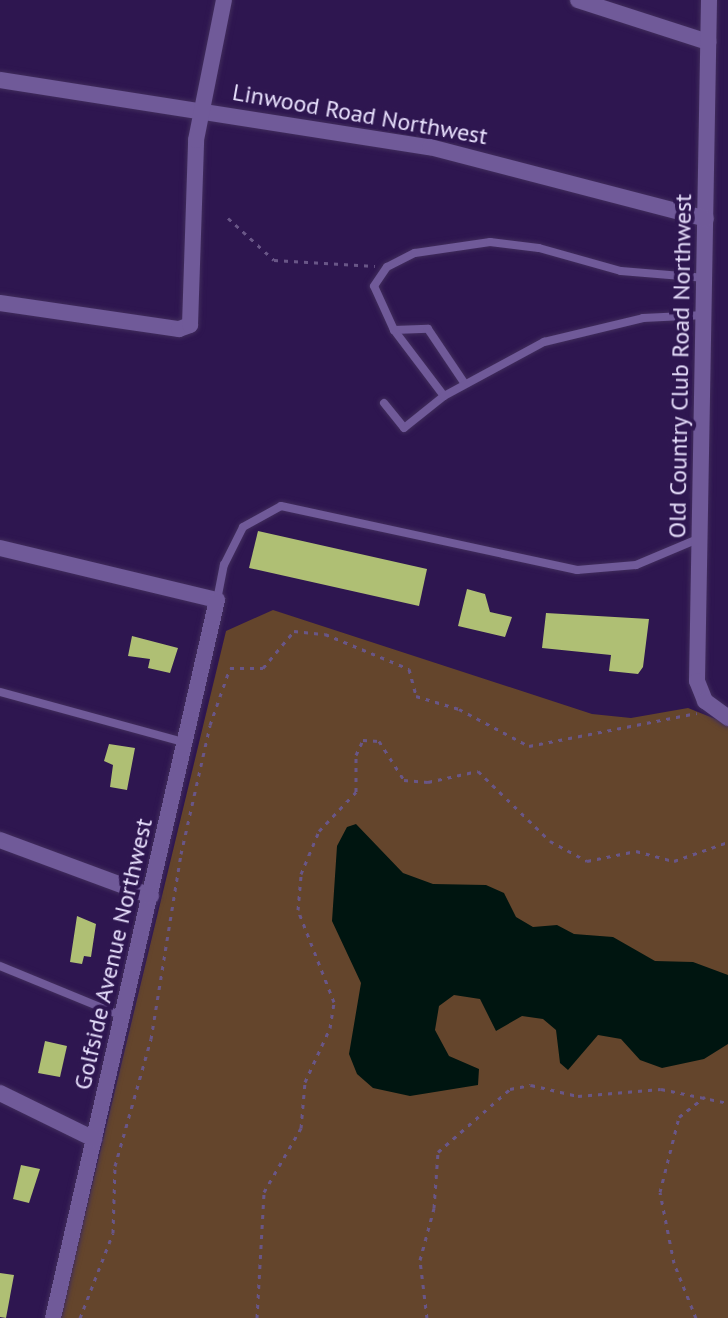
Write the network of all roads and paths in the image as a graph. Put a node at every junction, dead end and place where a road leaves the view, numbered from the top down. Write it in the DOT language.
graph roads {
  1 [pos="224,0"];
  2 [pos="578,0"];
  3 [pos="709,0"];
  4 [pos="708,42"];
  5 [pos="0,80"];
  6 [pos="200,110"];
  7 [pos="228,218"];
  8 [pos="706,219"];
  9 [pos="387,267"];
  10 [pos="707,278"];
  11 [pos="0,303"];
  12 [pos="706,315"];
  13 [pos="394,330"];
  14 [pos="465,384"];
  15 [pos="444,396"];
  16 [pos="384,403"];
  17 [pos="703,536"];
  18 [pos="0,548"];
  19 [pos="217,600"];
  20 [pos="0,692"];
  21 [pos="704,715"];
  22 [pos="728,718"];
  23 [pos="187,744"];
  24 [pos="0,840"];
  25 [pos="728,842"];
  26 [pos="151,896"];
  27 [pos="0,966"];
  28 [pos="123,1016"];
  29 [pos="0,1093"];
  30 [pos="705,1097"];
  31 [pos="728,1103"];
  32 [pos="94,1139"];
  33 [pos="53,1318"];
  34 [pos="80,1318"];
  35 [pos="257,1318"];
  36 [pos="427,1318"];
  37 [pos="696,1318"];
  1 -- 6 [label="street"];
  2 -- 4 [label="street"];
  3 -- 4 [label="street, Old Country Club Road Northwest"];
  4 -- 8 [label="street, Old Country Club Road Northwest"];
  5 -- 6 [label="street, Linwood Road Northwest"];
  6 -- 8 [label="street, Linwood Road Northwest"];
  6 -- 11 [label="street"];
  7 -- 9 [label="path"];
  8 -- 10 [label="street, Old Country Club Road Northwest"];
  9 -- 10 [label="lane"];
  9 -- 13 [label="lane"];
  10 -- 12 [label="street, Old Country Club Road Northwest"];
  12 -- 14 [label="lane"];
  12 -- 17 [label="street, Old Country Club Road Northwest"];
  13 -- 14 [label="lane"];
  13 -- 15 [label="lane"];
  14 -- 15 [label="lane"];
  15 -- 16 [label="lane"];
  17 -- 19 [label="lane"];
  17 -- 22 [label="street, Old Country Club Road Northwest"];
  18 -- 19 [label="street"];
  19 -- 23 [label="street, Golfside Avenue Northwest"];
  20 -- 23 [label="lane"];
  21 -- 34 [label="path"];
  23 -- 26 [label="street, Golfside Avenue Northwest"];
  24 -- 26 [label="street"];
  25 -- 35 [label="path"];
  26 -- 28 [label="street, Golfside Avenue Northwest"];
  27 -- 28 [label="lane"];
  28 -- 32 [label="street, Golfside Avenue Northwest"];
  29 -- 32 [label="street"];
  30 -- 31 [label="path"];
  30 -- 36 [label="path"];
  30 -- 37 [label="path"];
  32 -- 33 [label="street, Golfside Avenue Northwest"];
}
